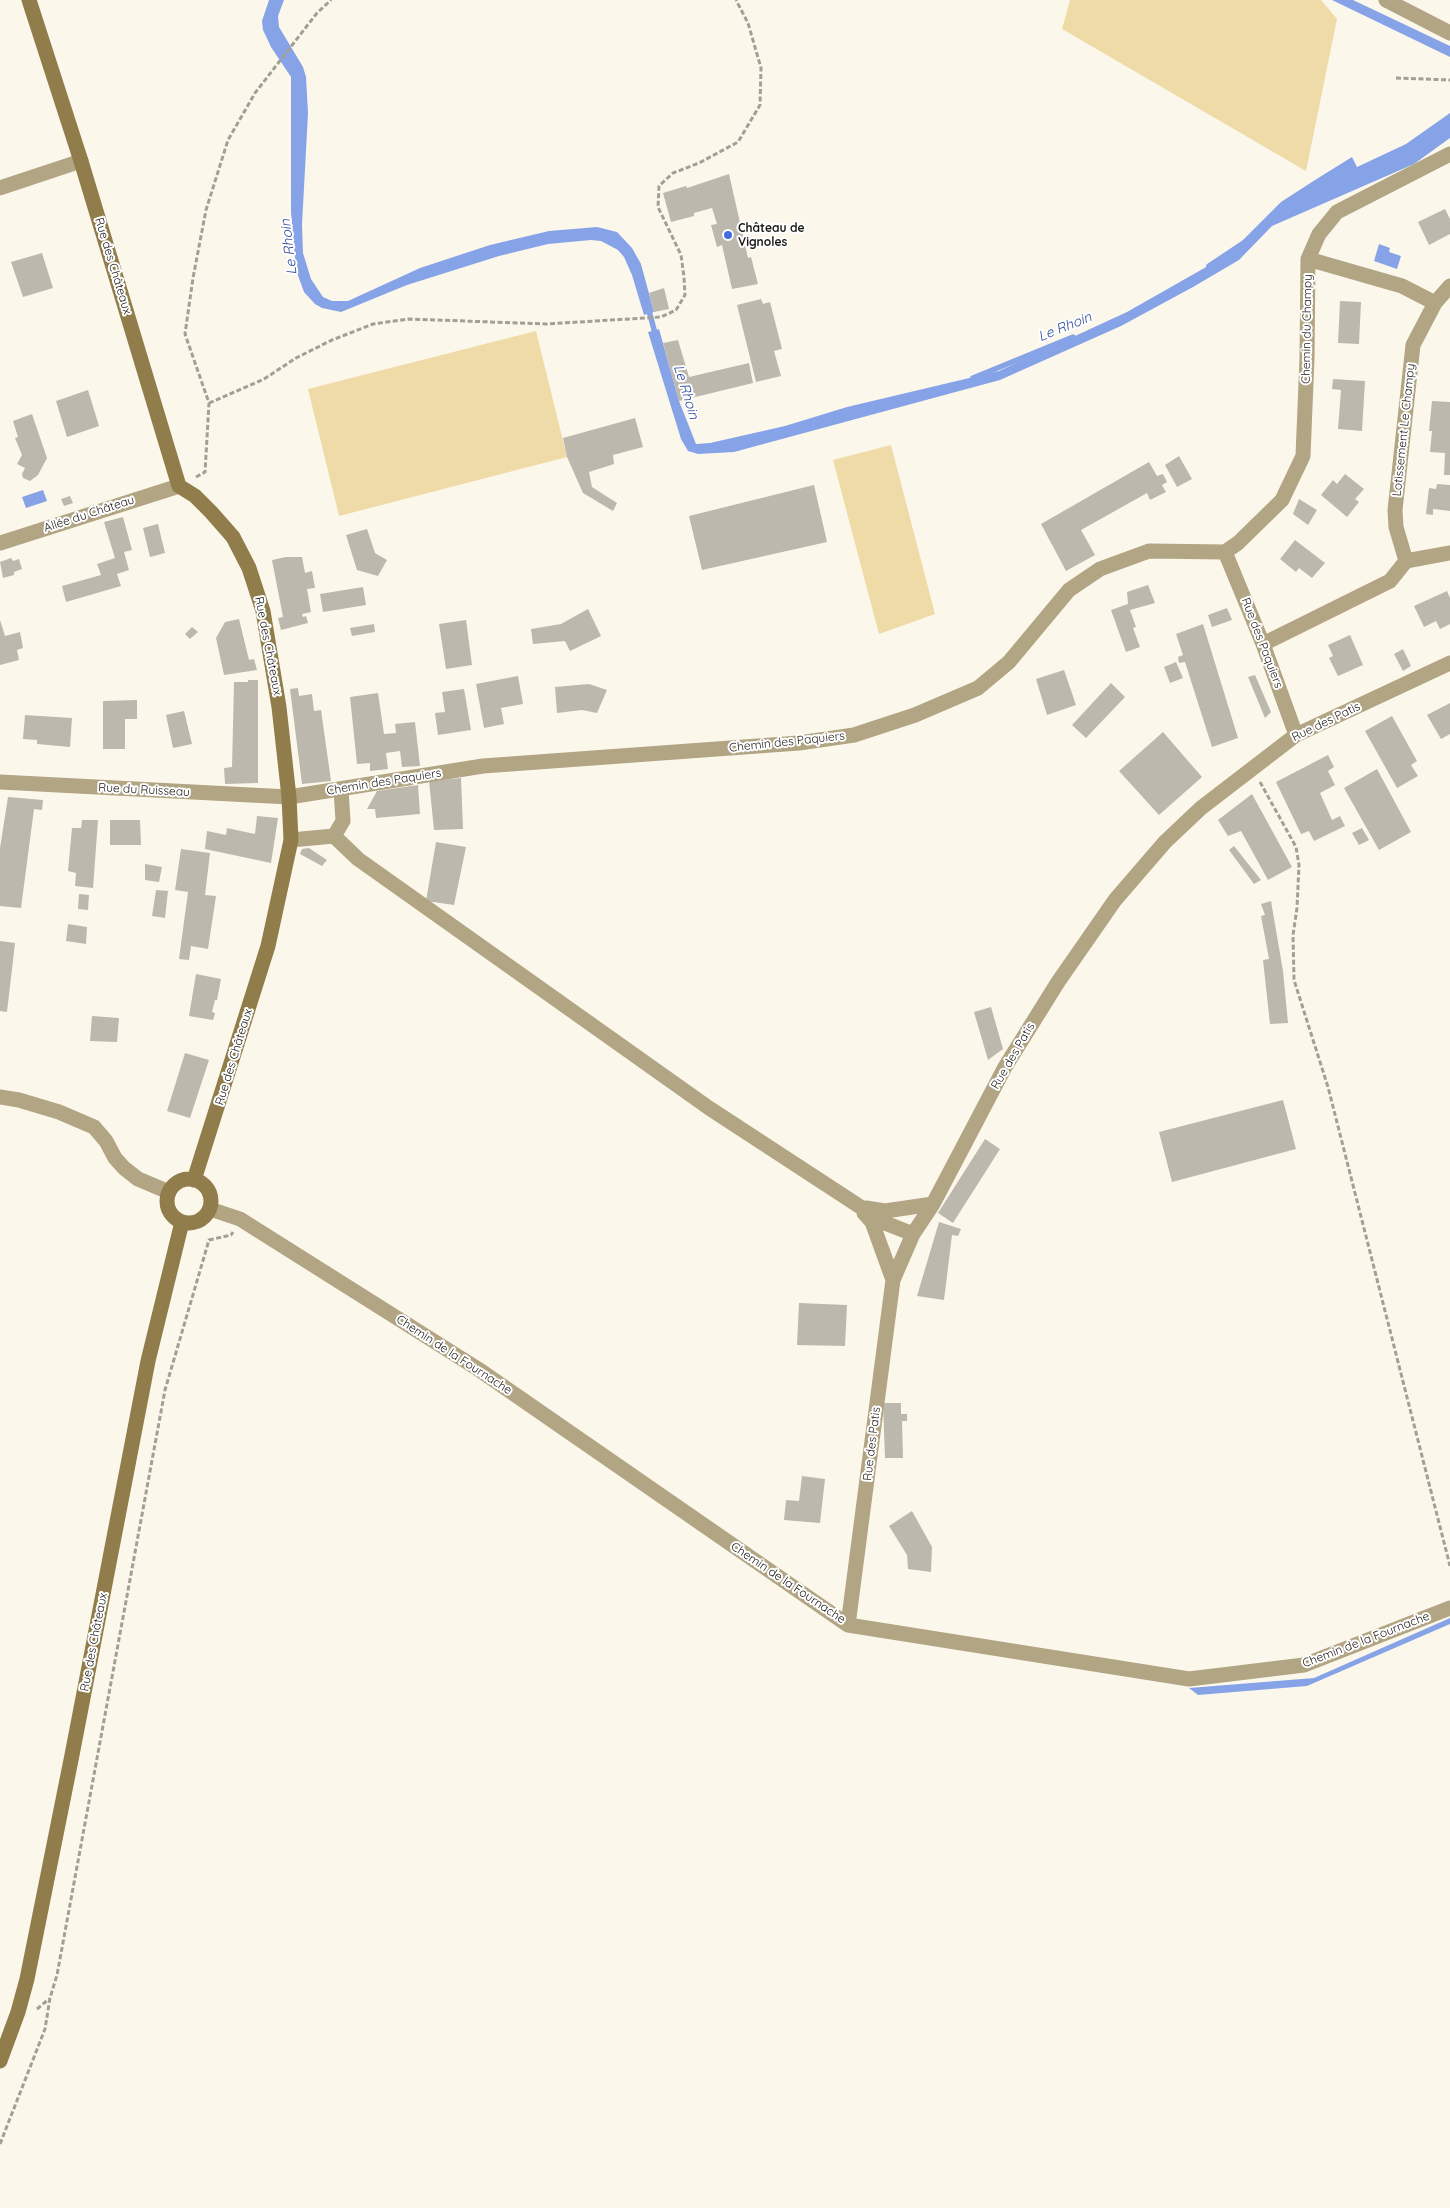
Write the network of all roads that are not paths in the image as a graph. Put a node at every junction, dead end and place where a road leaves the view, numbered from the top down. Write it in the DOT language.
graph roads {
  1 [pos="29,0"];
  2 [pos="1386,0"];
  3 [pos="1450,33"];
  4 [pos="1450,154"];
  5 [pos="81,161"];
  6 [pos="0,188"];
  7 [pos="1308,258"];
  8 [pos="1450,286"];
  9 [pos="1435,303"];
  10 [pos="178,486"];
  11 [pos="0,542"];
  12 [pos="1225,552"];
  13 [pos="1450,553"];
  14 [pos="1406,561"];
  15 [pos="1263,644"];
  16 [pos="1450,663"];
  17 [pos="1296,735"];
  18 [pos="0,782"];
  19 [pos="341,789"];
  20 [pos="289,797"];
  21 [pos="334,836"];
  22 [pos="291,840"];
  23 [pos="0,1097"];
  24 [pos="194,1180"];
  25 [pos="169,1192"];
  26 [pos="933,1204"];
  27 [pos="859,1207"];
  28 [pos="210,1209"];
  29 [pos="182,1222"];
  30 [pos="913,1234"];
  31 [pos="893,1280"];
  32 [pos="1450,1608"];
  33 [pos="848,1625"];
  34 [pos="0,2061"];
  1 -- 5 [label="street, Rue des Châteaux"];
  2 -- 3 [label="street"];
  4 -- 7 [label="street, Chemin du Champy"];
  5 -- 6 [label="street"];
  5 -- 10 [label="street, Rue des Châteaux"];
  7 -- 9 [label="street"];
  7 -- 12 [label="street, Chemin du Champy"];
  8 -- 9 [label="street, Lotissement Le Champy"];
  9 -- 14 [label="street, Lotissement Le Champy"];
  10 -- 11 [label="street, Allée du Château"];
  10 -- 20 [label="street, Rue des Châteaux"];
  12 -- 15 [label="street, Rue des Paquiers"];
  12 -- 19 [label="street, Chemin des Paquiers"];
  13 -- 14 [label="street"];
  14 -- 15 [label="street"];
  15 -- 17 [label="street, Rue des Paquiers"];
  16 -- 17 [label="street, Rue des Patis"];
  17 -- 26 [label="street, Rue des Patis"];
  18 -- 20 [label="street, Rue du Ruisseau"];
  19 -- 20 [label="street, Chemin des Paquiers"];
  19 -- 21 [label="street"];
  20 -- 22 [label="street, Rue des Châteaux"];
  21 -- 22 [label="street"];
  21 -- 27 [label="street"];
  22 -- 24 [label="street, Rue des Châteaux"];
  23 -- 25 [label="street"];
  24 -- 25 [label="street"];
  24 -- 28 [label="street"];
  25 -- 29 [label="street"];
  26 -- 27 [label="street"];
  26 -- 30 [label="street, Rue des Patis"];
  27 -- 30 [label="street"];
  27 -- 31 [label="street"];
  28 -- 29 [label="street"];
  28 -- 33 [label="street, Chemin de la Fournache"];
  29 -- 34 [label="street, Rue des Châteaux"];
  30 -- 31 [label="street, Rue des Patis"];
  31 -- 33 [label="street, Rue des Patis"];
  32 -- 33 [label="street, Chemin de la Fournache"];
}
